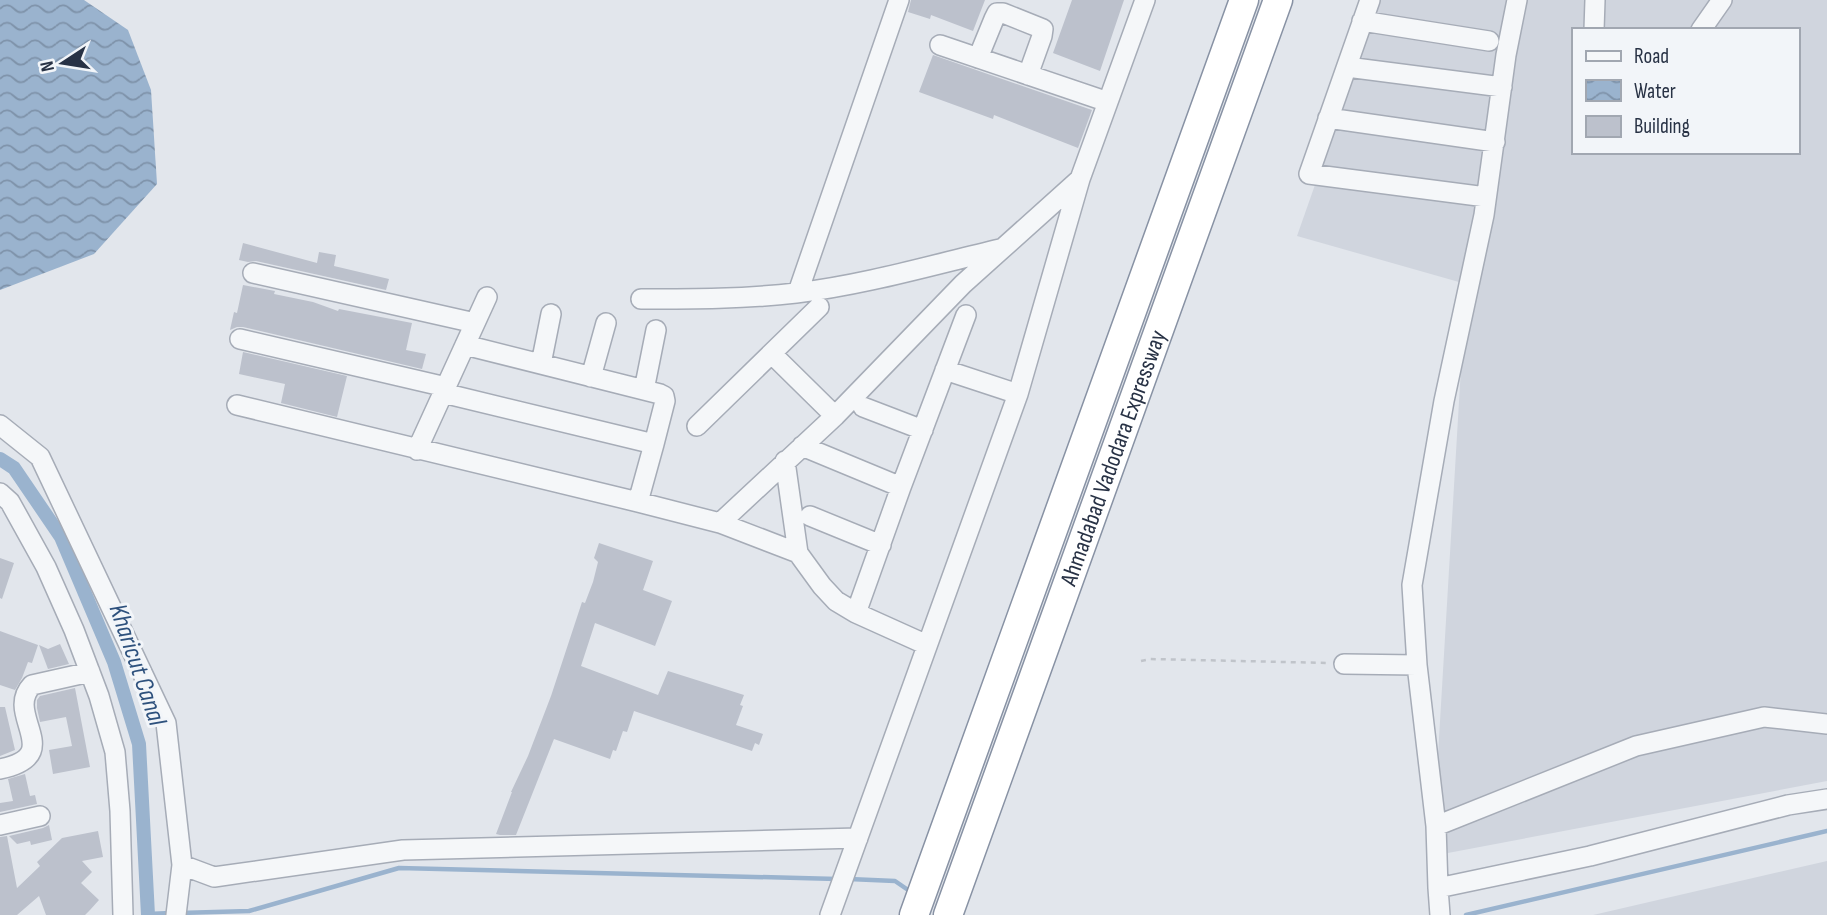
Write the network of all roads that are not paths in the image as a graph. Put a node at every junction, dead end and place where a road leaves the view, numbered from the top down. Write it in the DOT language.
graph roads {
  1 [pos="899,0"];
  2 [pos="1145,0"];
  3 [pos="1244,0"];
  4 [pos="1278,0"];
  5 [pos="1370,0"];
  6 [pos="1517,0"];
  7 [pos="1595,0"];
  8 [pos="1722,0"];
  9 [pos="1362,21"];
  10 [pos="1594,28"];
  11 [pos="1702,28"];
  12 [pos="1489,41"];
  13 [pos="940,45"];
  14 [pos="978,58"];
  15 [pos="1347,67"];
  16 [pos="1028,75"];
  17 [pos="1502,87"];
  18 [pos="1108,102"];
  19 [pos="1328,118"];
  20 [pos="1495,142"];
  21 [pos="1080,179"];
  22 [pos="1486,197"];
  23 [pos="1001,249"];
  24 [pos="253,273"];
  25 [pos="798,292"];
  26 [pos="487,297"];
  27 [pos="640,299"];
  28 [pos="819,307"];
  29 [pos="551,314"];
  30 [pos="966,315"];
  31 [pos="475,323"];
  32 [pos="606,323"];
  33 [pos="656,330"];
  34 [pos="240,339"];
  35 [pos="465,345"];
  36 [pos="772,354"];
  37 [pos="541,364"];
  38 [pos="945,370"];
  39 [pos="591,377"];
  40 [pos="445,390"];
  41 [pos="644,390"];
  42 [pos="1018,394"];
  43 [pos="237,405"];
  44 [pos="863,407"];
  45 [pos="835,416"];
  46 [pos="0,425"];
  47 [pos="697,426"];
  48 [pos="923,430"];
  49 [pos="654,444"];
  50 [pos="802,446"];
  51 [pos="417,450"];
  52 [pos="785,461"];
  53 [pos="901,487"];
  54 [pos="0,493"];
  55 [pos="638,502"];
  56 [pos="810,516"];
  57 [pos="720,523"];
  58 [pos="881,545"];
  59 [pos="798,553"];
  60 [pos="856,612"];
  61 [pos="927,645"];
  62 [pos="1344,664"];
  63 [pos="1417,665"];
  64 [pos="90,672"];
  65 [pos="1827,724"];
  66 [pos="0,769"];
  67 [pos="1827,799"];
  68 [pos="40,816"];
  69 [pos="0,825"];
  70 [pos="1436,826"];
  71 [pos="858,838"];
  72 [pos="182,865"];
  73 [pos="1439,900"];
  74 [pos="916,911"];
  75 [pos="123,915"];
  76 [pos="176,915"];
  77 [pos="830,915"];
  78 [pos="948,915"];
  1 -- 25 [label="street"];
  2 -- 18 [label="street"];
  3 -- 74 [label="highway, Ahmadabad Vadodara Expressway"];
  4 -- 78 [label="highway, Ahmadabad Vadodara Expressway"];
  5 -- 9 [label="street"];
  6 -- 17 [label="street"];
  7 -- 10 [label="street"];
  8 -- 11 [label="street"];
  9 -- 12 [label="street"];
  9 -- 15 [label="street"];
  13 -- 14 [label="street"];
  14 -- 16 [label="street"];
  14 -- 16 [label="street"];
  15 -- 17 [label="street"];
  15 -- 19 [label="street"];
  16 -- 18 [label="street"];
  17 -- 20 [label="street"];
  18 -- 21 [label="street"];
  19 -- 20 [label="street"];
  19 -- 22 [label="street"];
  20 -- 22 [label="street"];
  21 -- 23 [label="street"];
  21 -- 42 [label="street"];
  22 -- 63 [label="street"];
  23 -- 25 [label="street"];
  23 -- 45 [label="street"];
  24 -- 31 [label="street"];
  25 -- 27 [label="street"];
  26 -- 31 [label="street"];
  28 -- 36 [label="street"];
  29 -- 37 [label="street"];
  30 -- 38 [label="street"];
  31 -- 35 [label="street"];
  32 -- 39 [label="street"];
  33 -- 41 [label="street"];
  34 -- 40 [label="street"];
  35 -- 37 [label="street"];
  35 -- 40 [label="street"];
  36 -- 45 [label="street"];
  36 -- 47 [label="street"];
  37 -- 39 [label="street"];
  38 -- 42 [label="street"];
  38 -- 48 [label="street"];
  39 -- 41 [label="street"];
  40 -- 49 [label="street"];
  40 -- 51 [label="street"];
  41 -- 49 [label="street"];
  42 -- 61 [label="street"];
  43 -- 51 [label="street"];
  44 -- 48 [label="street"];
  45 -- 50 [label="street"];
  46 -- 72 [label="street"];
  48 -- 53 [label="street"];
  49 -- 55 [label="street"];
  50 -- 52 [label="street"];
  50 -- 53 [label="street"];
  51 -- 55 [label="street"];
  52 -- 57 [label="street"];
  52 -- 59 [label="street"];
  53 -- 58 [label="street"];
  54 -- 64 [label="street"];
  55 -- 57 [label="street"];
  56 -- 58 [label="street"];
  57 -- 59 [label="street"];
  58 -- 60 [label="street"];
  59 -- 60 [label="street"];
  60 -- 61 [label="street"];
  61 -- 71 [label="street"];
  62 -- 63 [label="street"];
  63 -- 70 [label="street"];
  64 -- 66 [label="street"];
  64 -- 75 [label="street"];
  65 -- 70 [label="street"];
  67 -- 73 [label="street"];
  68 -- 69 [label="street"];
  70 -- 73 [label="street"];
  71 -- 72 [label="street"];
  71 -- 77 [label="street"];
  72 -- 76 [label="street"];
}
